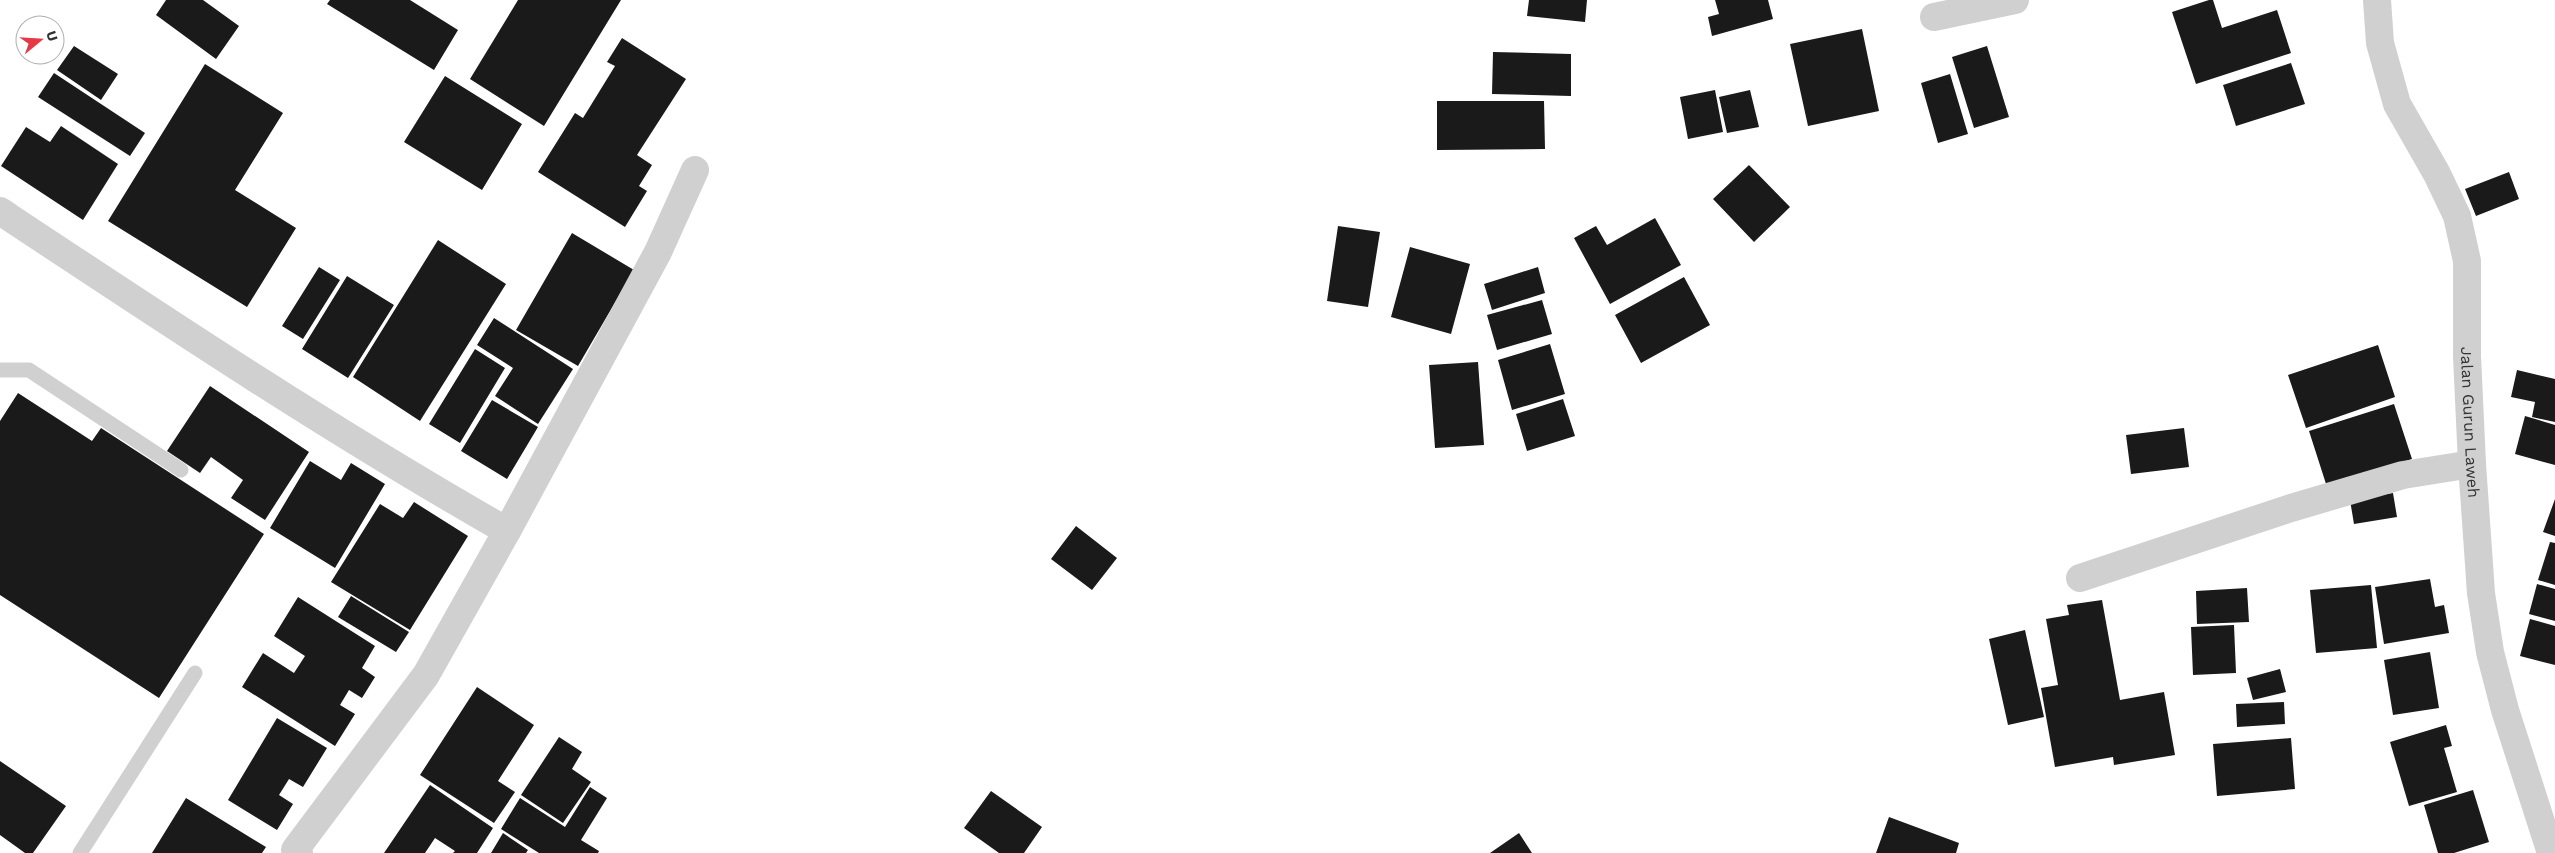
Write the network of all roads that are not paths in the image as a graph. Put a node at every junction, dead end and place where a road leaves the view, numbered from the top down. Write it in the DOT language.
graph roads {
  1 [pos="2015,0"];
  2 [pos="2377,0"];
  3 [pos="1934,17"];
  4 [pos="695,170"];
  5 [pos="0,211"];
  6 [pos="0,370"];
  7 [pos="2472,464"];
  8 [pos="181,470"];
  9 [pos="507,530"];
  10 [pos="2080,578"];
  11 [pos="195,673"];
  12 [pos="2552,851"];
  13 [pos="296,852"];
  14 [pos="80,853"];
  1 -- 3 [label="street"];
  2 -- 7 [label="street, Jalan Gurun Laweh"];
  4 -- 9 [label="street"];
  5 -- 9 [label="street"];
  6 -- 8 [label="lane"];
  7 -- 10 [label="street"];
  7 -- 12 [label="street, Jalan Gurun Laweh"];
  9 -- 13 [label="street"];
  11 -- 14 [label="lane"];
}
